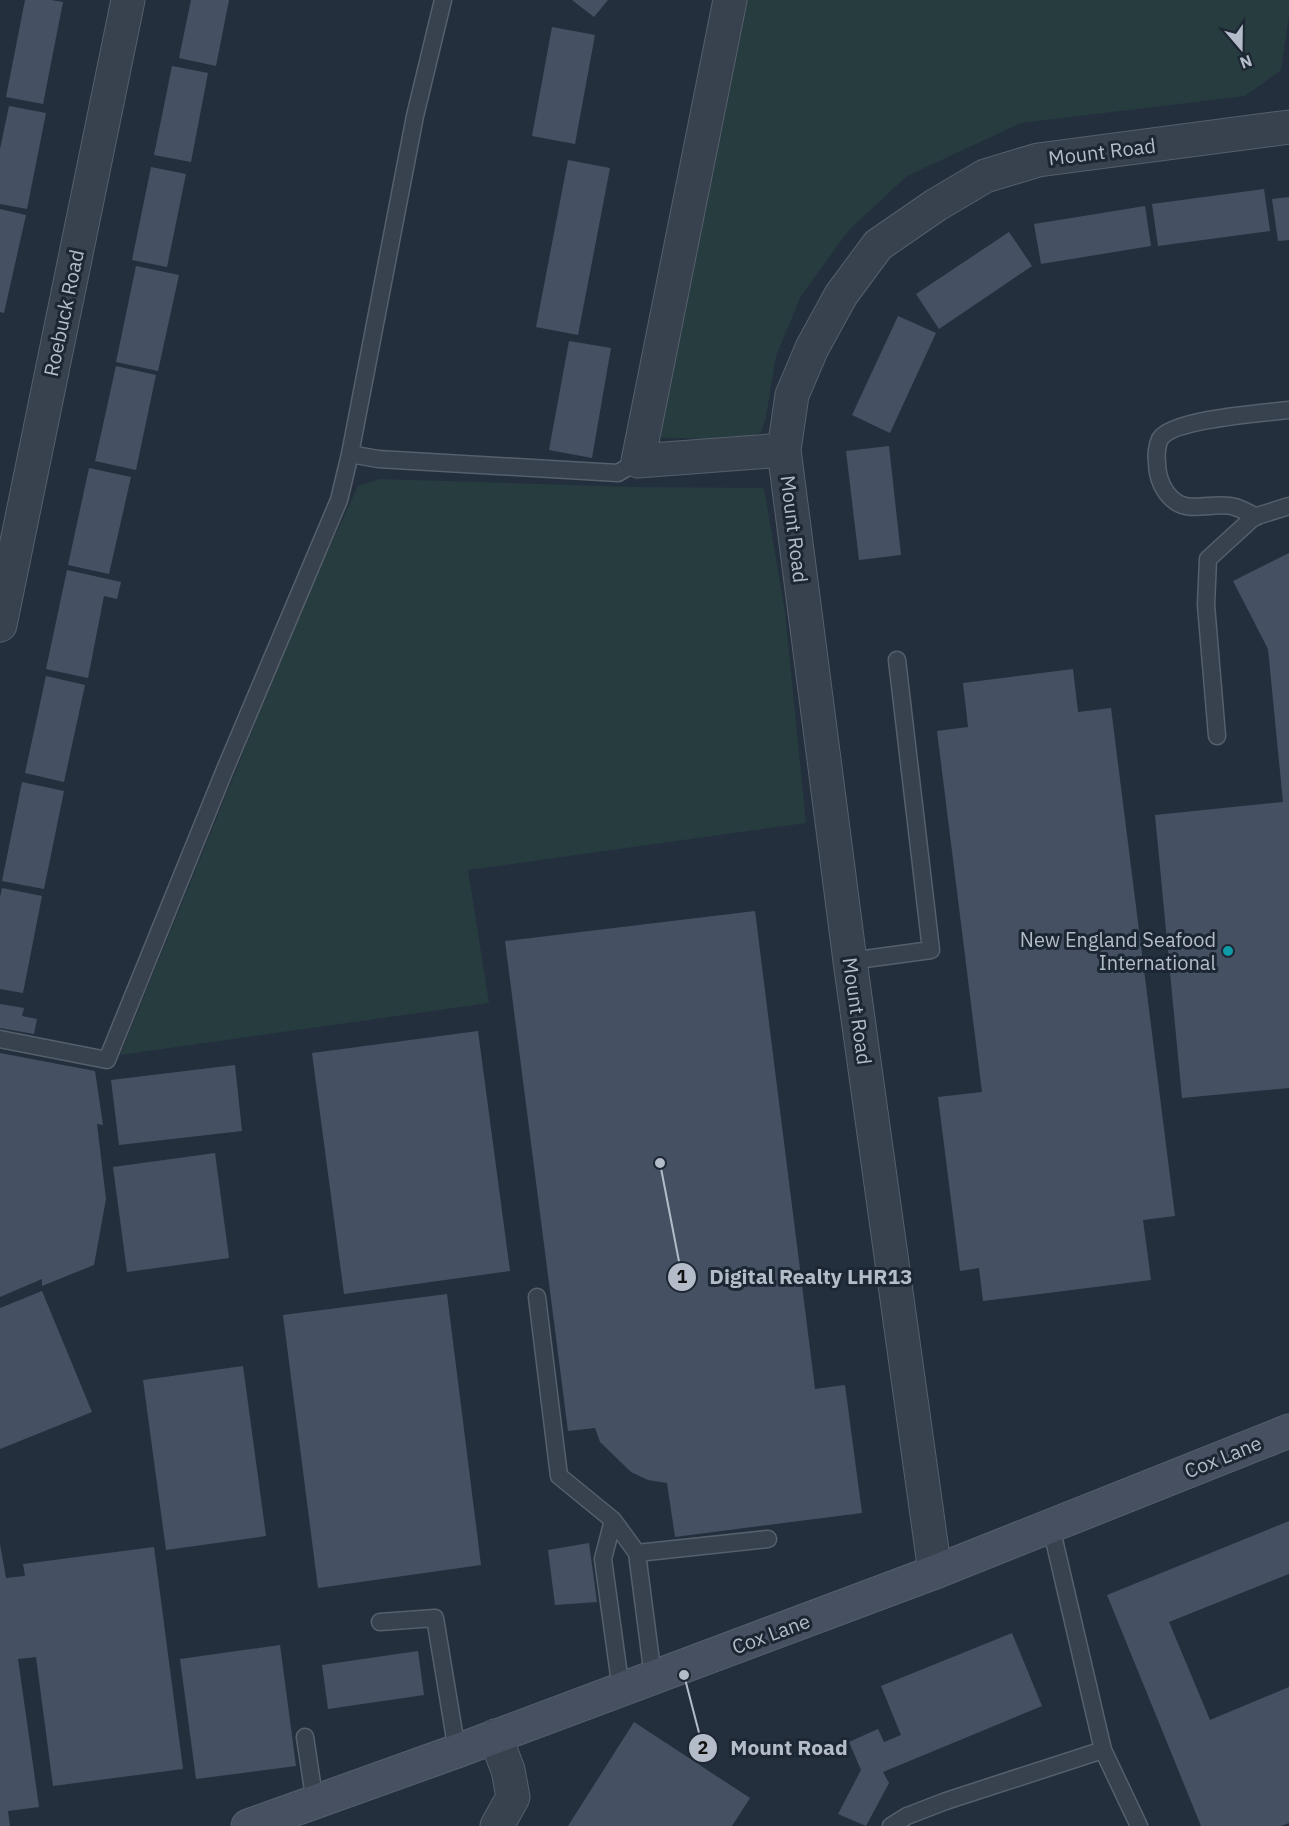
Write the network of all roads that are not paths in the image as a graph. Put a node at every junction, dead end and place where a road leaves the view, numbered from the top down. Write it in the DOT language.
graph roads {
  1 [pos="128,0"];
  2 [pos="443,0"];
  3 [pos="730,0"];
  4 [pos="1289,128"];
  5 [pos="1289,410"];
  6 [pos="784,450"];
  7 [pos="350,454"];
  8 [pos="638,461"];
  9 [pos="1289,506"];
  10 [pos="1256,517"];
  11 [pos="0,625"];
  12 [pos="897,660"];
  13 [pos="1216,736"];
  14 [pos="850,961"];
  15 [pos="0,1039"];
  16 [pos="537,1297"];
  17 [pos="1289,1431"];
  18 [pos="613,1520"];
  19 [pos="1051,1527"];
  20 [pos="768,1539"];
  21 [pos="637,1553"];
  22 [pos="935,1572"];
  23 [pos="380,1622"];
  24 [pos="653,1677"];
  25 [pos="621,1690"];
  26 [pos="495,1736"];
  27 [pos="305,1737"];
  28 [pos="1103,1750"];
  29 [pos="457,1751"];
  30 [pos="315,1803"];
  31 [pos="248,1826"];
  32 [pos="497,1826"];
  33 [pos="891,1826"];
  34 [pos="1138,1826"];
  1 -- 11 [label="street, Roebuck Road"];
  2 -- 7 [label="lane"];
  3 -- 8 [label="street"];
  4 -- 6 [label="street, Mount Road"];
  5 -- 10 [label="lane"];
  6 -- 8 [label="street, Mount Road"];
  6 -- 14 [label="street, Mount Road"];
  7 -- 8 [label="lane"];
  7 -- 15 [label="lane"];
  9 -- 10 [label="lane"];
  10 -- 13 [label="lane"];
  12 -- 14 [label="lane"];
  14 -- 22 [label="street, Mount Road"];
  16 -- 18 [label="lane"];
  17 -- 19 [label="street, Cox Lane"];
  18 -- 21 [label="lane"];
  18 -- 25 [label="lane"];
  19 -- 22 [label="street, Cox Lane"];
  19 -- 28 [label="lane"];
  20 -- 21 [label="lane"];
  21 -- 24 [label="lane"];
  22 -- 24 [label="street, Cox Lane"];
  23 -- 29 [label="lane"];
  24 -- 25 [label="street, Cox Lane"];
  25 -- 26 [label="street, Cox Lane"];
  26 -- 29 [label="street, Cox Lane"];
  26 -- 32 [label="street"];
  27 -- 30 [label="lane"];
  28 -- 33 [label="lane"];
  28 -- 34 [label="lane"];
  29 -- 30 [label="street, Cox Lane"];
  30 -- 31 [label="street, Cox Lane"];
}
